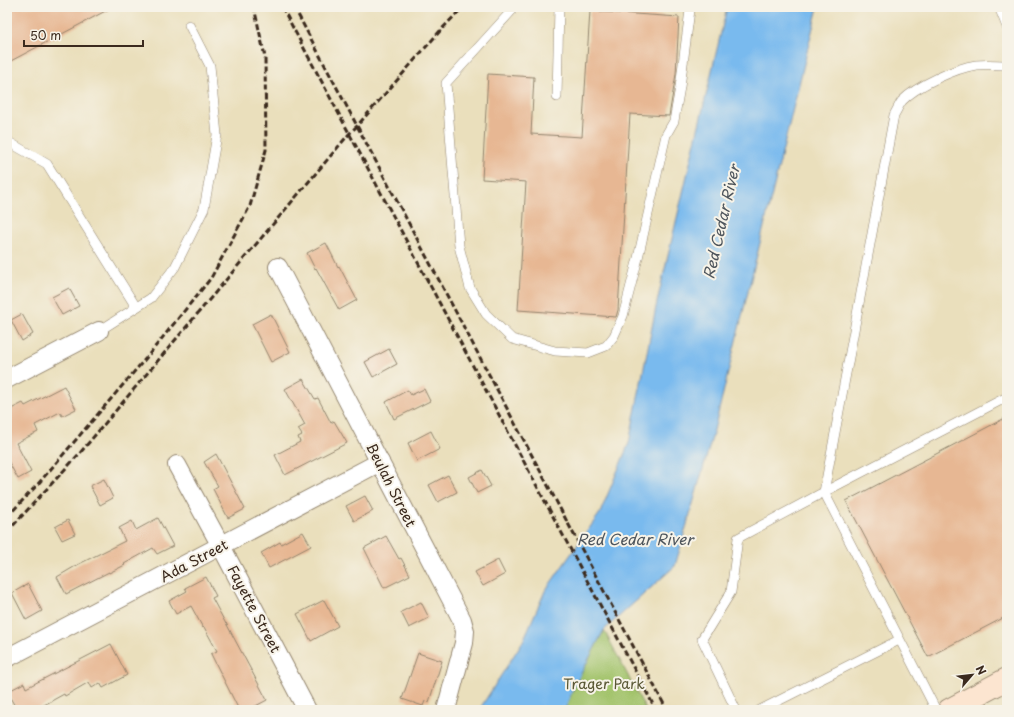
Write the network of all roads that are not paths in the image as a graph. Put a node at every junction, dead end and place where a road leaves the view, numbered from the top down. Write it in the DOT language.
graph roads {
  1 [pos="515,7"];
  2 [pos="559,7"];
  3 [pos="689,7"];
  4 [pos="999,7"];
  5 [pos="189,25"];
  6 [pos="1007,27"];
  7 [pos="1007,65"];
  8 [pos="556,97"];
  9 [pos="7,141"];
  10 [pos="278,267"];
  11 [pos="136,307"];
  12 [pos="99,331"];
  13 [pos="7,379"];
  14 [pos="1007,397"];
  15 [pos="380,462"];
  16 [pos="178,465"];
  17 [pos="824,492"];
  18 [pos="221,546"];
  19 [pos="899,640"];
  20 [pos="7,658"];
  21 [pos="1007,679"];
  22 [pos="950,709"];
  23 [pos="307,710"];
  24 [pos="446,710"];
  25 [pos="736,710"];
  26 [pos="760,710"];
  1 -- 3 [label="lane"];
  2 -- 8 [label="lane"];
  4 -- 6 [label="lane"];
  5 -- 11 [label="lane"];
  7 -- 17 [label="lane"];
  9 -- 11 [label="lane"];
  10 -- 15 [label="street, Beulah Street"];
  11 -- 12 [label="lane"];
  12 -- 13 [label="street"];
  14 -- 17 [label="lane"];
  15 -- 18 [label="street, Ada Street"];
  15 -- 24 [label="street, Beulah Street"];
  16 -- 18 [label="street, Fayette Street"];
  17 -- 19 [label="lane"];
  17 -- 25 [label="lane"];
  18 -- 20 [label="street, Ada Street"];
  18 -- 23 [label="street, Fayette Street"];
  19 -- 22 [label="lane"];
  19 -- 26 [label="lane"];
  21 -- 22 [label="main road"];
}
